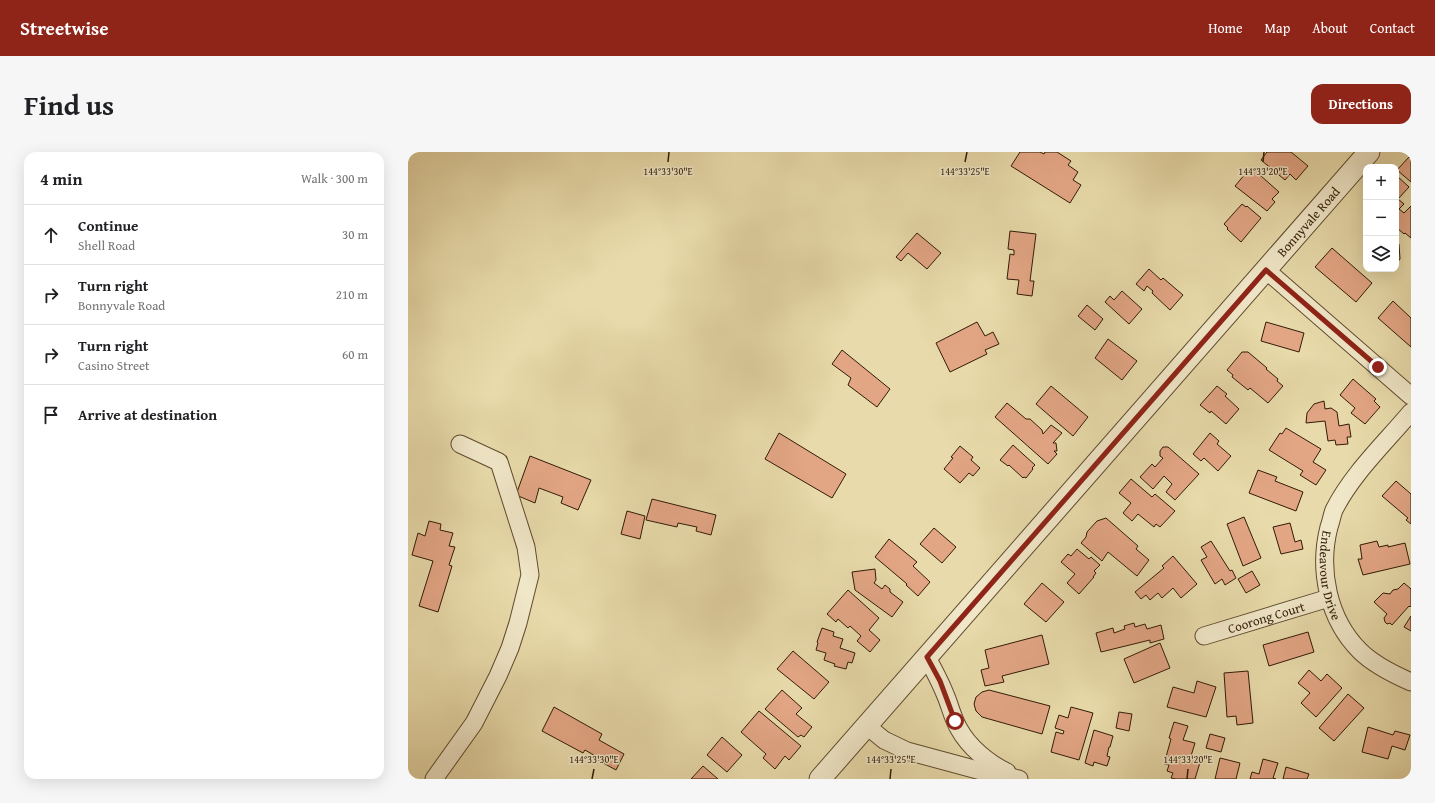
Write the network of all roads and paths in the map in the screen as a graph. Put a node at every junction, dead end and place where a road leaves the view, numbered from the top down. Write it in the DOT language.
graph roads {
  1 [pos="1369,152"];
  2 [pos="1266,270"];
  3 [pos="1411,396"];
  4 [pos="1411,412"];
  5 [pos="460,444"];
  6 [pos="1329,598"];
  7 [pos="1204,636"];
  8 [pos="927,657"];
  9 [pos="1411,682"];
  10 [pos="867,726"];
  11 [pos="434,779"];
  12 [pos="820,779"];
  13 [pos="1020,779"];
  1 -- 2 [label="street, Bonnyvale Road"];
  2 -- 3 [label="street"];
  2 -- 8 [label="street, Bonnyvale Road"];
  4 -- 6 [label="street, Endeavour Drive"];
  5 -- 11 [label="street"];
  6 -- 7 [label="street, Coorong Court"];
  6 -- 9 [label="street, Endeavour Drive"];
  8 -- 10 [label="street, Bonnyvale Road"];
  8 -- 13 [label="street"];
  10 -- 12 [label="street, Bonnyvale Road"];
  10 -- 13 [label="street"];
}
